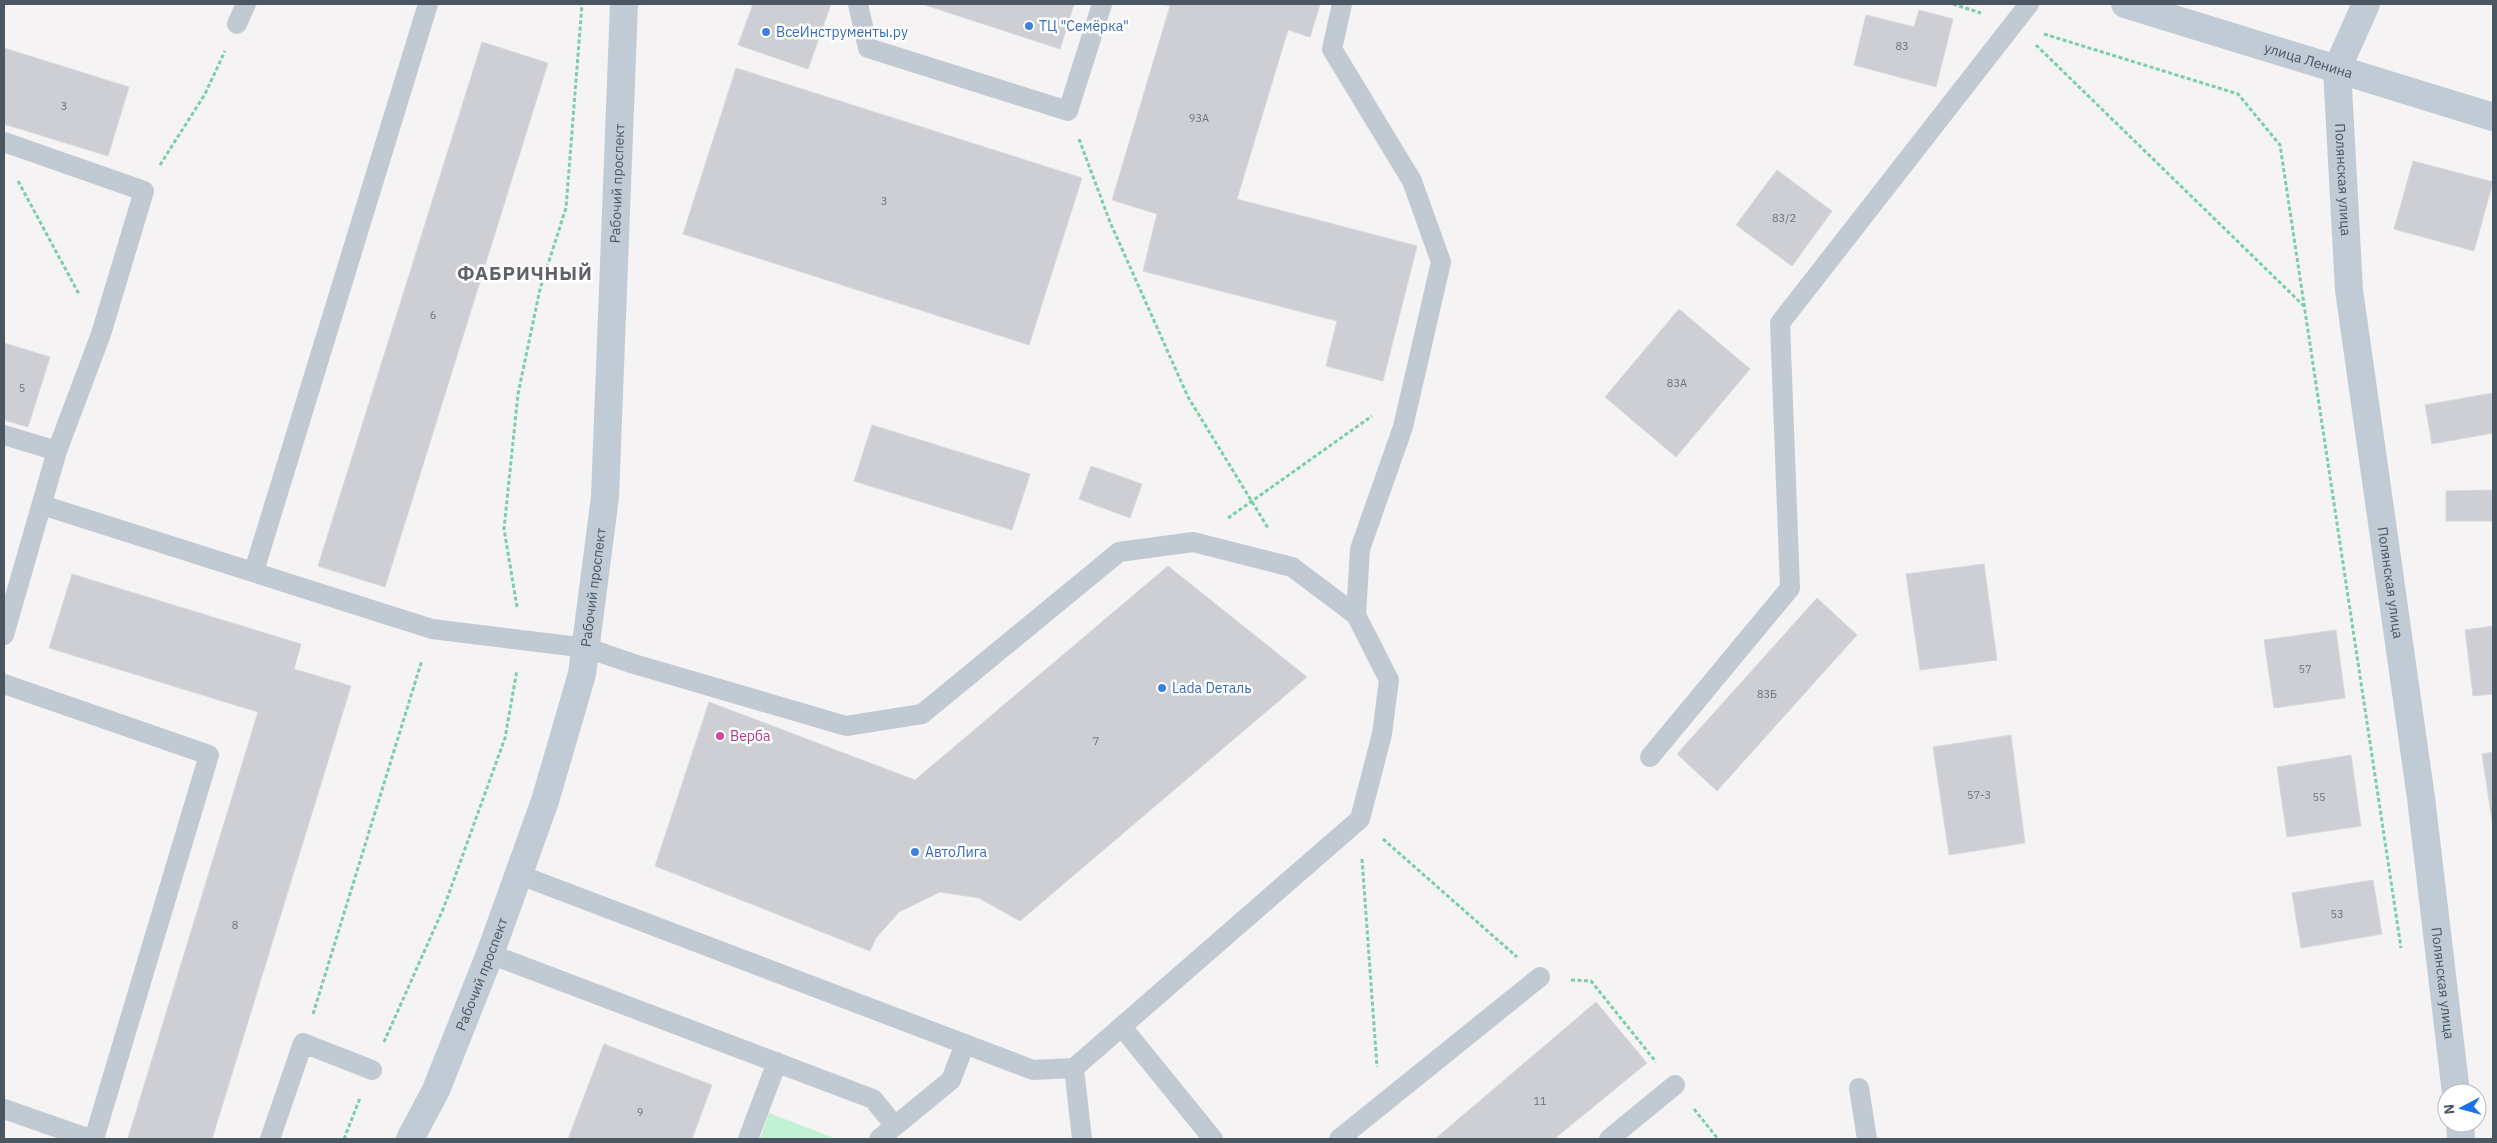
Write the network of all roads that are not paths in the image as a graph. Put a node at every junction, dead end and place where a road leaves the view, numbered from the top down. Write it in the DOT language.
graph roads {
  1 [pos="246,4"];
  2 [pos="428,4"];
  3 [pos="624,4"];
  4 [pos="858,4"];
  5 [pos="1102,4"];
  6 [pos="1342,4"];
  7 [pos="2029,4"];
  8 [pos="2125,4"];
  9 [pos="2366,4"];
  10 [pos="237,24"];
  11 [pos="2337,70"];
  12 [pos="2493,117"];
  13 [pos="4,142"];
  14 [pos="4,435"];
  15 [pos="57,451"];
  16 [pos="42,505"];
  17 [pos="254,571"];
  18 [pos="1356,616"];
  19 [pos="4,635"];
  20 [pos="587,648"];
  21 [pos="4,684"];
  22 [pos="1650,757"];
  23 [pos="520,875"];
  24 [pos="490,954"];
  25 [pos="1540,977"];
  26 [pos="1122,1027"];
  27 [pos="965,1044"];
  28 [pos="777,1062"];
  29 [pos="1074,1068"];
  30 [pos="372,1070"];
  31 [pos="2455,1083"];
  32 [pos="1675,1085"];
  33 [pos="1859,1088"];
  34 [pos="4,1109"];
  35 [pos="895,1126"];
  36 [pos="90,1139"];
  37 [pos="94,1139"];
  38 [pos="270,1139"];
  39 [pos="410,1139"];
  40 [pos="748,1139"];
  41 [pos="878,1139"];
  42 [pos="1082,1139"];
  43 [pos="1213,1139"];
  44 [pos="1339,1139"];
  45 [pos="1609,1139"];
  46 [pos="1867,1139"];
  1 -- 10 [label="lane"];
  2 -- 17 [label="lane"];
  3 -- 20 [label="street, Рабочий проспект"];
  4 -- 5 [label="lane"];
  6 -- 18 [label="lane"];
  7 -- 22 [label="lane"];
  8 -- 11 [label="street, улица Ленина"];
  9 -- 11 [label="street"];
  11 -- 12 [label="street, улица Ленина"];
  11 -- 31 [label="street, Полянская улица"];
  13 -- 15 [label="lane"];
  14 -- 15 [label="lane"];
  15 -- 16 [label="lane"];
  16 -- 17 [label="lane"];
  16 -- 19 [label="lane"];
  17 -- 20 [label="lane"];
  18 -- 20 [label="lane"];
  18 -- 26 [label="lane"];
  20 -- 23 [label="street, Рабочий проспект"];
  21 -- 37 [label="lane"];
  23 -- 24 [label="street, Рабочий проспект"];
  23 -- 27 [label="lane"];
  24 -- 28 [label="lane"];
  24 -- 39 [label="street, Рабочий проспект"];
  25 -- 44 [label="lane"];
  26 -- 29 [label="lane"];
  26 -- 43 [label="lane"];
  27 -- 29 [label="lane"];
  27 -- 35 [label="lane"];
  28 -- 35 [label="lane"];
  28 -- 40 [label="lane"];
  29 -- 42 [label="lane"];
  30 -- 38 [label="lane"];
  32 -- 45 [label="lane"];
  33 -- 46 [label="lane"];
  34 -- 36 [label="lane"];
  35 -- 41 [label="lane"];
}
